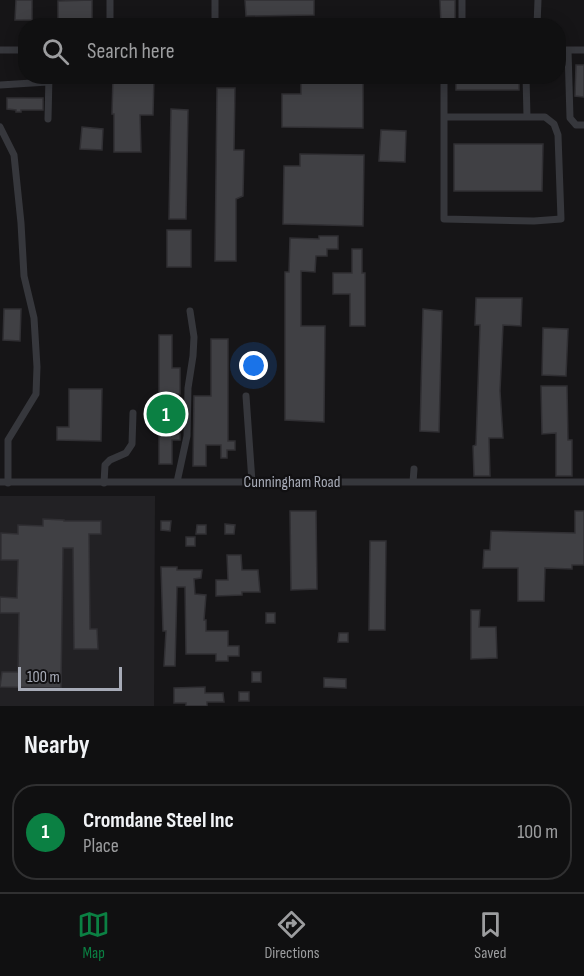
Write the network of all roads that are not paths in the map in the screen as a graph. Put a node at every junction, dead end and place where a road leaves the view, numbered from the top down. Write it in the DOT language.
graph roads {
  1 [pos="110,0"];
  2 [pos="215,0"];
  3 [pos="462,0"];
  4 [pos="537,0"];
  5 [pos="110,18"];
  6 [pos="215,18"];
  7 [pos="462,18"];
  8 [pos="537,18"];
  9 [pos="0,50"];
  10 [pos="18,50"];
  11 [pos="568,50"];
  12 [pos="584,50"];
  13 [pos="18,83"];
  14 [pos="49,84"];
  15 [pos="444,84"];
  16 [pos="526,84"];
  17 [pos="0,85"];
  18 [pos="444,117"];
  19 [pos="526,117"];
  20 [pos="48,120"];
  21 [pos="584,125"];
  22 [pos="0,127"];
  23 [pos="189,311"];
  24 [pos="246,396"];
  25 [pos="133,413"];
  26 [pos="414,469"];
  27 [pos="177,482"];
  28 [pos="252,482"];
  29 [pos="413,482"];
  30 [pos="584,482"];
  31 [pos="0,483"];
  32 [pos="9,483"];
  33 [pos="104,483"];
  1 -- 5 [label="street"];
  2 -- 6 [label="street"];
  3 -- 7 [label="street"];
  4 -- 8 [label="street"];
  9 -- 10 [label="street"];
  11 -- 12 [label="street"];
  11 -- 21 [label="street"];
  13 -- 17 [label="street"];
  14 -- 20 [label="street"];
  15 -- 18 [label="street"];
  16 -- 19 [label="street"];
  18 -- 19 [label="street"];
  18 -- 19 [label="street"];
  22 -- 32 [label="street"];
  23 -- 27 [label="street"];
  24 -- 28 [label="street"];
  25 -- 33 [label="street"];
  26 -- 29 [label="street"];
  27 -- 28 [label="street, Cunningham Road"];
  27 -- 33 [label="street, Cunningham Road"];
  28 -- 29 [label="street, Cunningham Road"];
  29 -- 30 [label="street, Cunningham Road"];
  31 -- 32 [label="street, Cunningham Road"];
  32 -- 33 [label="street, Cunningham Road"];
}
